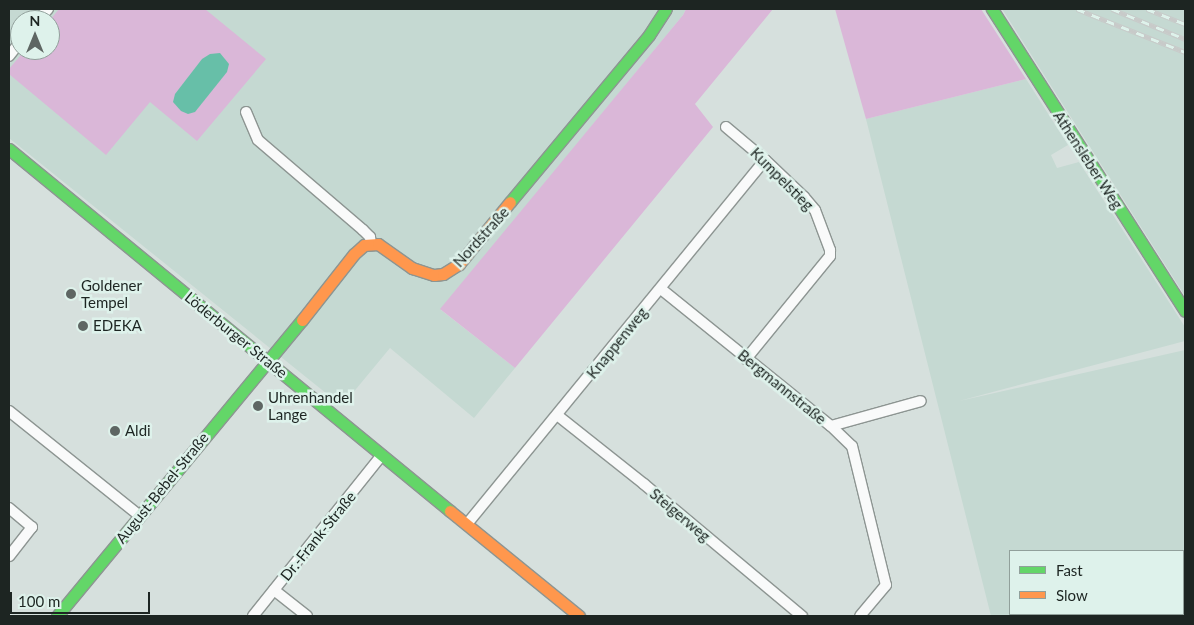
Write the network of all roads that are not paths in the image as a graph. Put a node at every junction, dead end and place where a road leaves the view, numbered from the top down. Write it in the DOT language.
graph roads {
  1 [pos="666,9"];
  2 [pos="992,9"];
  3 [pos="246,112"];
  4 [pos="726,127"];
  5 [pos="9,149"];
  6 [pos="765,160"];
  7 [pos="371,243"];
  8 [pos="661,289"];
  9 [pos="1185,311"];
  10 [pos="746,358"];
  11 [pos="268,362"];
  12 [pos="921,401"];
  13 [pos="9,411"];
  14 [pos="557,415"];
  15 [pos="831,426"];
  16 [pos="382,455"];
  17 [pos="9,508"];
  18 [pos="140,516"];
  19 [pos="467,524"];
  20 [pos="9,556"];
  21 [pos="274,590"];
  22 [pos="57,616"];
  23 [pos="253,616"];
  24 [pos="307,616"];
  25 [pos="579,616"];
  26 [pos="802,616"];
  27 [pos="860,616"];
  1 -- 7 [label="street, Nordstraße"];
  2 -- 9 [label="street, Athensleber Weg"];
  3 -- 7 [label="street"];
  4 -- 6 [label="street, Kumpelstieg"];
  5 -- 11 [label="street, Löderburger Straße"];
  6 -- 8 [label="street, Knappenweg"];
  6 -- 10 [label="street, Kumpelstieg"];
  7 -- 11 [label="street"];
  8 -- 10 [label="street, Bergmannstraße"];
  8 -- 14 [label="street, Knappenweg"];
  10 -- 15 [label="street, Bergmannstraße"];
  11 -- 16 [label="street, Löderburger Straße"];
  11 -- 18 [label="street, August-Bebel-Straße"];
  12 -- 15 [label="street, Bergmannstraße"];
  13 -- 18 [label="street"];
  14 -- 19 [label="street, Knappenweg"];
  14 -- 26 [label="street, Steigerweg"];
  15 -- 27 [label="street"];
  16 -- 19 [label="street, Löderburger Straße"];
  16 -- 21 [label="street, Dr.-Frank-Straße"];
  17 -- 20 [label="street"];
  18 -- 22 [label="street, August-Bebel-Straße"];
  19 -- 25 [label="street, Löderburger Straße"];
  21 -- 23 [label="street, Dr.-Frank-Straße"];
  21 -- 24 [label="street"];
}
